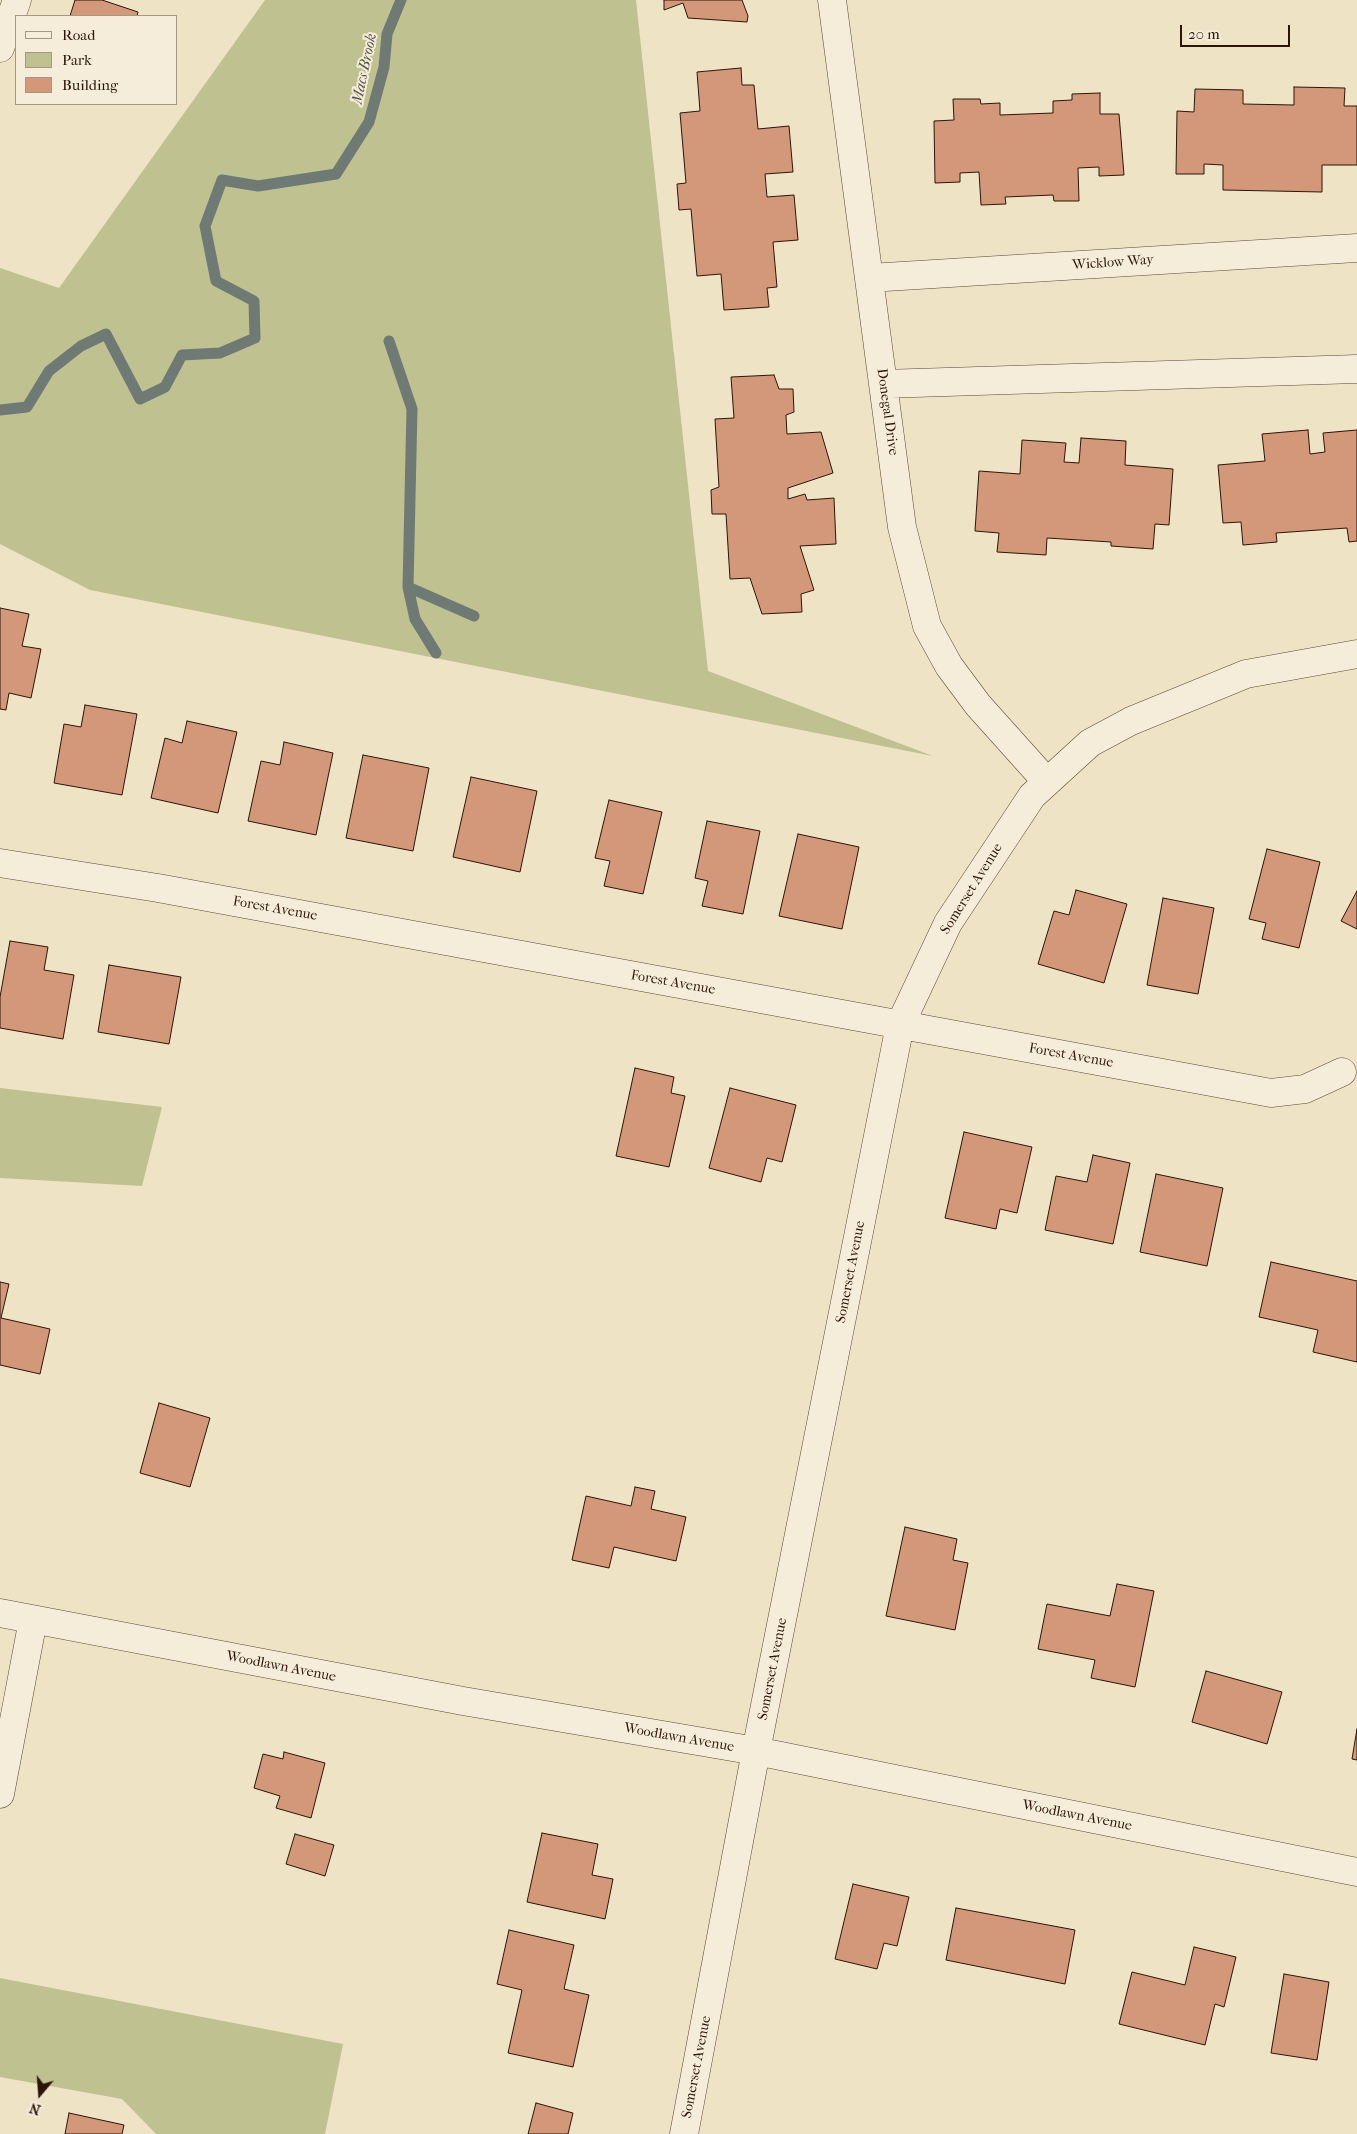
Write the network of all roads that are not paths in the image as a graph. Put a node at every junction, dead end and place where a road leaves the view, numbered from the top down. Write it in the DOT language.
graph roads {
  1 [pos="17,0"];
  2 [pos="832,0"];
  3 [pos="0,48"];
  4 [pos="1357,248"];
  5 [pos="869,278"];
  6 [pos="1357,369"];
  7 [pos="883,384"];
  8 [pos="1357,654"];
  9 [pos="1047,782"];
  10 [pos="0,864"];
  11 [pos="900,1025"];
  12 [pos="1342,1072"];
  13 [pos="0,1613"];
  14 [pos="33,1620"];
  15 [pos="756,1751"];
  16 [pos="0,1794"];
  17 [pos="1357,1872"];
  18 [pos="684,2134"];
  1 -- 3 [label="street"];
  2 -- 5 [label="street, Donegal Drive"];
  4 -- 5 [label="street, Wicklow Way"];
  5 -- 7 [label="street, Donegal Drive"];
  6 -- 7 [label="street"];
  7 -- 9 [label="street, Donegal Drive"];
  8 -- 9 [label="street, Somerset Avenue"];
  9 -- 11 [label="street, Somerset Avenue"];
  10 -- 11 [label="street, Forest Avenue"];
  11 -- 12 [label="street, Forest Avenue"];
  11 -- 15 [label="street, Somerset Avenue"];
  13 -- 14 [label="street, Woodlawn Avenue"];
  14 -- 15 [label="street, Woodlawn Avenue"];
  14 -- 16 [label="street"];
  15 -- 17 [label="street, Woodlawn Avenue"];
  15 -- 18 [label="street, Somerset Avenue"];
}
